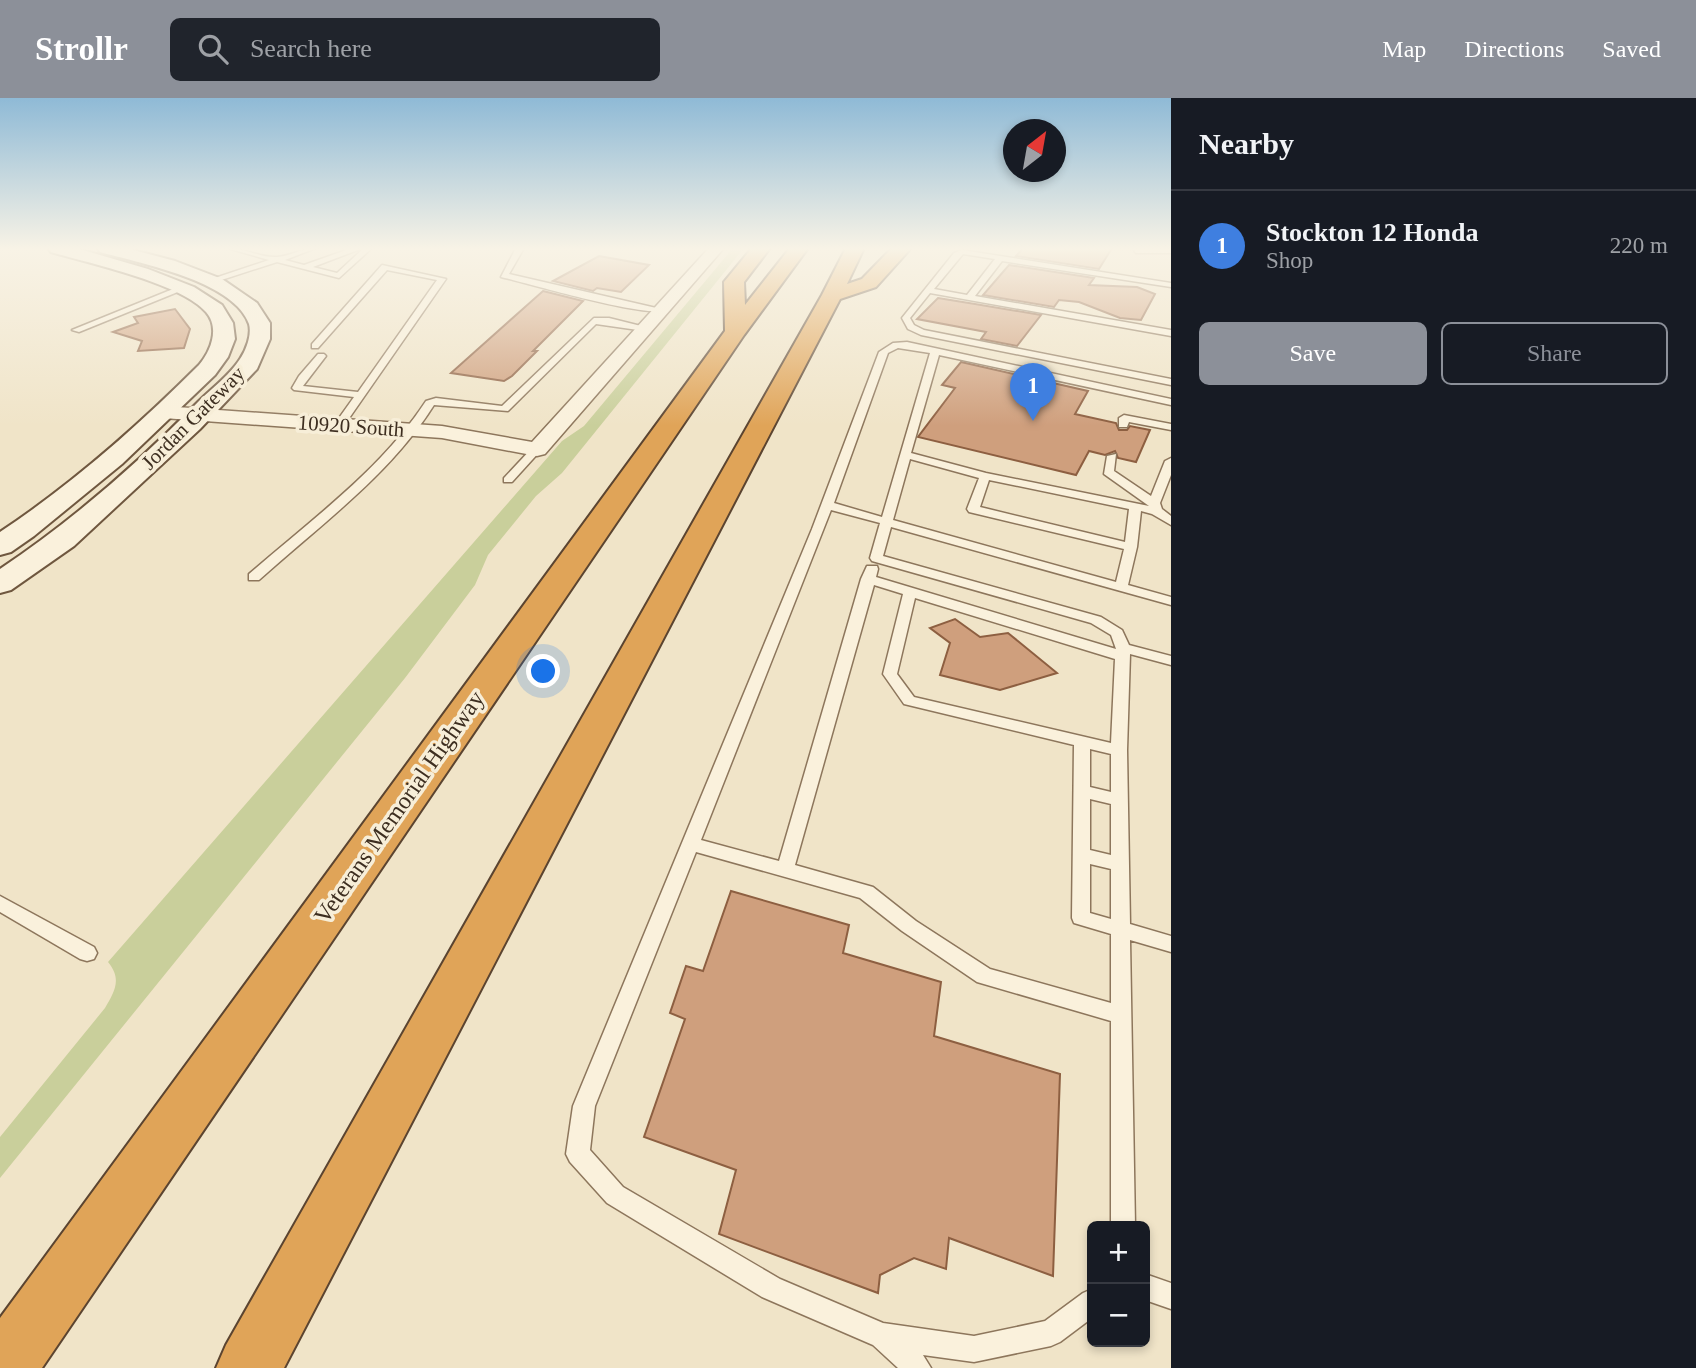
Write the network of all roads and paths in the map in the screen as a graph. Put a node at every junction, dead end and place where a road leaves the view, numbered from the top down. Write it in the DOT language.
graph roads {
  1 [pos="134,307"];
  2 [pos="214,307"];
  3 [pos="249,307"];
  4 [pos="349,307"];
  5 [pos="422,307"];
  6 [pos="637,307"];
  7 [pos="663,307"];
  8 [pos="735,307"];
  9 [pos="754,307"];
  10 [pos="825,307"];
  11 [pos="914,307"];
  12 [pos="1029,307"];
  13 [pos="661,310"];
  14 [pos="645,328"];
  15 [pos="1170,329"];
  16 [pos="76,330"];
  17 [pos="736,331"];
  18 [pos="315,346"];
  19 [pos="935,351"];
  20 [pos="321,356"];
  21 [pos="1171,382"];
  22 [pos="361,395"];
  23 [pos="1171,402"];
  24 [pos="163,412"];
  25 [pos="200,414"];
  26 [pos="339,425"];
  27 [pos="1123,425"];
  28 [pos="1171,427"];
  29 [pos="413,430"];
  30 [pos="537,449"];
  31 [pos="904,454"];
  32 [pos="1112,456"];
  33 [pos="1171,461"];
  34 [pos="985,476"];
  35 [pos="508,480"];
  36 [pos="827,505"];
  37 [pos="1155,507"];
  38 [pos="1135,508"];
  39 [pos="885,521"];
  40 [pos="1171,521"];
  41 [pos="0,546"];
  42 [pos="1131,547"];
  43 [pos="876,558"];
  44 [pos="254,577"];
  45 [pos="868,579"];
  46 [pos="0,583"];
  47 [pos="1121,587"];
  48 [pos="910,593"];
  49 [pos="1171,601"];
  50 [pos="1123,652"];
  51 [pos="1171,661"];
  52 [pos="1082,741"];
  53 [pos="1119,750"];
  54 [pos="1082,791"];
  55 [pos="1120,800"];
  56 [pos="690,843"];
  57 [pos="1082,855"];
  58 [pos="1120,864"];
  59 [pos="785,870"];
  60 [pos="0,903"];
  61 [pos="1120,929"];
  62 [pos="1171,944"];
  63 [pos="87,953"];
  64 [pos="1121,1015"];
  65 [pos="1123,1221"];
  66 [pos="1150,1289"];
  67 [pos="1171,1296"];
  68 [pos="1087,1306"];
  69 [pos="883,1336"];
  70 [pos="3,1368"];
  71 [pos="249,1368"];
  72 [pos="918,1368"];
  1 -- 16 [label="lane"];
  2 -- 24 [label="main road, Jordan Gateway"];
  3 -- 25 [label="main road, Jordan Gateway"];
  4 -- 18 [label="lane"];
  5 -- 22 [label="lane"];
  6 -- 13 [label="lane"];
  7 -- 13 [label="street"];
  8 -- 17 [label="highway"];
  9 -- 17 [label="highway, Veterans Memorial Highway"];
  10 -- 71 [label="highway"];
  11 -- 21 [label="lane"];
  12 -- 15 [label="lane"];
  13 -- 14 [label="street"];
  14 -- 29 [label="lane"];
  14 -- 30 [label="street"];
  17 -- 70 [label="highway, Veterans Memorial Highway"];
  19 -- 23 [label="lane"];
  19 -- 31 [label="lane"];
  19 -- 36 [label="lane"];
  20 -- 22 [label="lane"];
  22 -- 26 [label="lane"];
  24 -- 25 [label="street, 10920 South"];
  24 -- 41 [label="main road, Jordan Gateway"];
  25 -- 26 [label="street, 10920 South"];
  25 -- 46 [label="main road, Jordan Gateway"];
  26 -- 29 [label="street, 10920 South"];
  27 -- 28 [label="lane"];
  29 -- 30 [label="street, 10920 South"];
  29 -- 44 [label="lane"];
  30 -- 35 [label="lane"];
  31 -- 34 [label="lane"];
  31 -- 39 [label="lane"];
  32 -- 37 [label="lane"];
  33 -- 37 [label="lane"];
  34 -- 38 [label="lane"];
  34 -- 42 [label="lane"];
  36 -- 39 [label="lane"];
  36 -- 56 [label="lane"];
  37 -- 38 [label="lane"];
  37 -- 40 [label="lane"];
  38 -- 42 [label="lane"];
  39 -- 43 [label="lane"];
  39 -- 47 [label="lane"];
  42 -- 47 [label="lane"];
  43 -- 45 [label="lane"];
  43 -- 50 [label="lane"];
  45 -- 48 [label="lane"];
  45 -- 59 [label="lane"];
  47 -- 49 [label="lane"];
  48 -- 50 [label="lane"];
  48 -- 52 [label="lane"];
  50 -- 51 [label="lane"];
  50 -- 53 [label="lane"];
  52 -- 53 [label="lane"];
  52 -- 54 [label="lane"];
  53 -- 55 [label="lane"];
  54 -- 55 [label="lane"];
  54 -- 57 [label="lane"];
  55 -- 58 [label="lane"];
  56 -- 59 [label="lane"];
  56 -- 69 [label="lane"];
  57 -- 58 [label="lane"];
  57 -- 61 [label="lane"];
  58 -- 61 [label="lane"];
  59 -- 64 [label="lane"];
  60 -- 63 [label="lane"];
  61 -- 62 [label="lane"];
  61 -- 64 [label="lane"];
  64 -- 65 [label="lane"];
  66 -- 67 [label="lane"];
  68 -- 69 [label="lane"];
  69 -- 72 [label="lane"];
}
